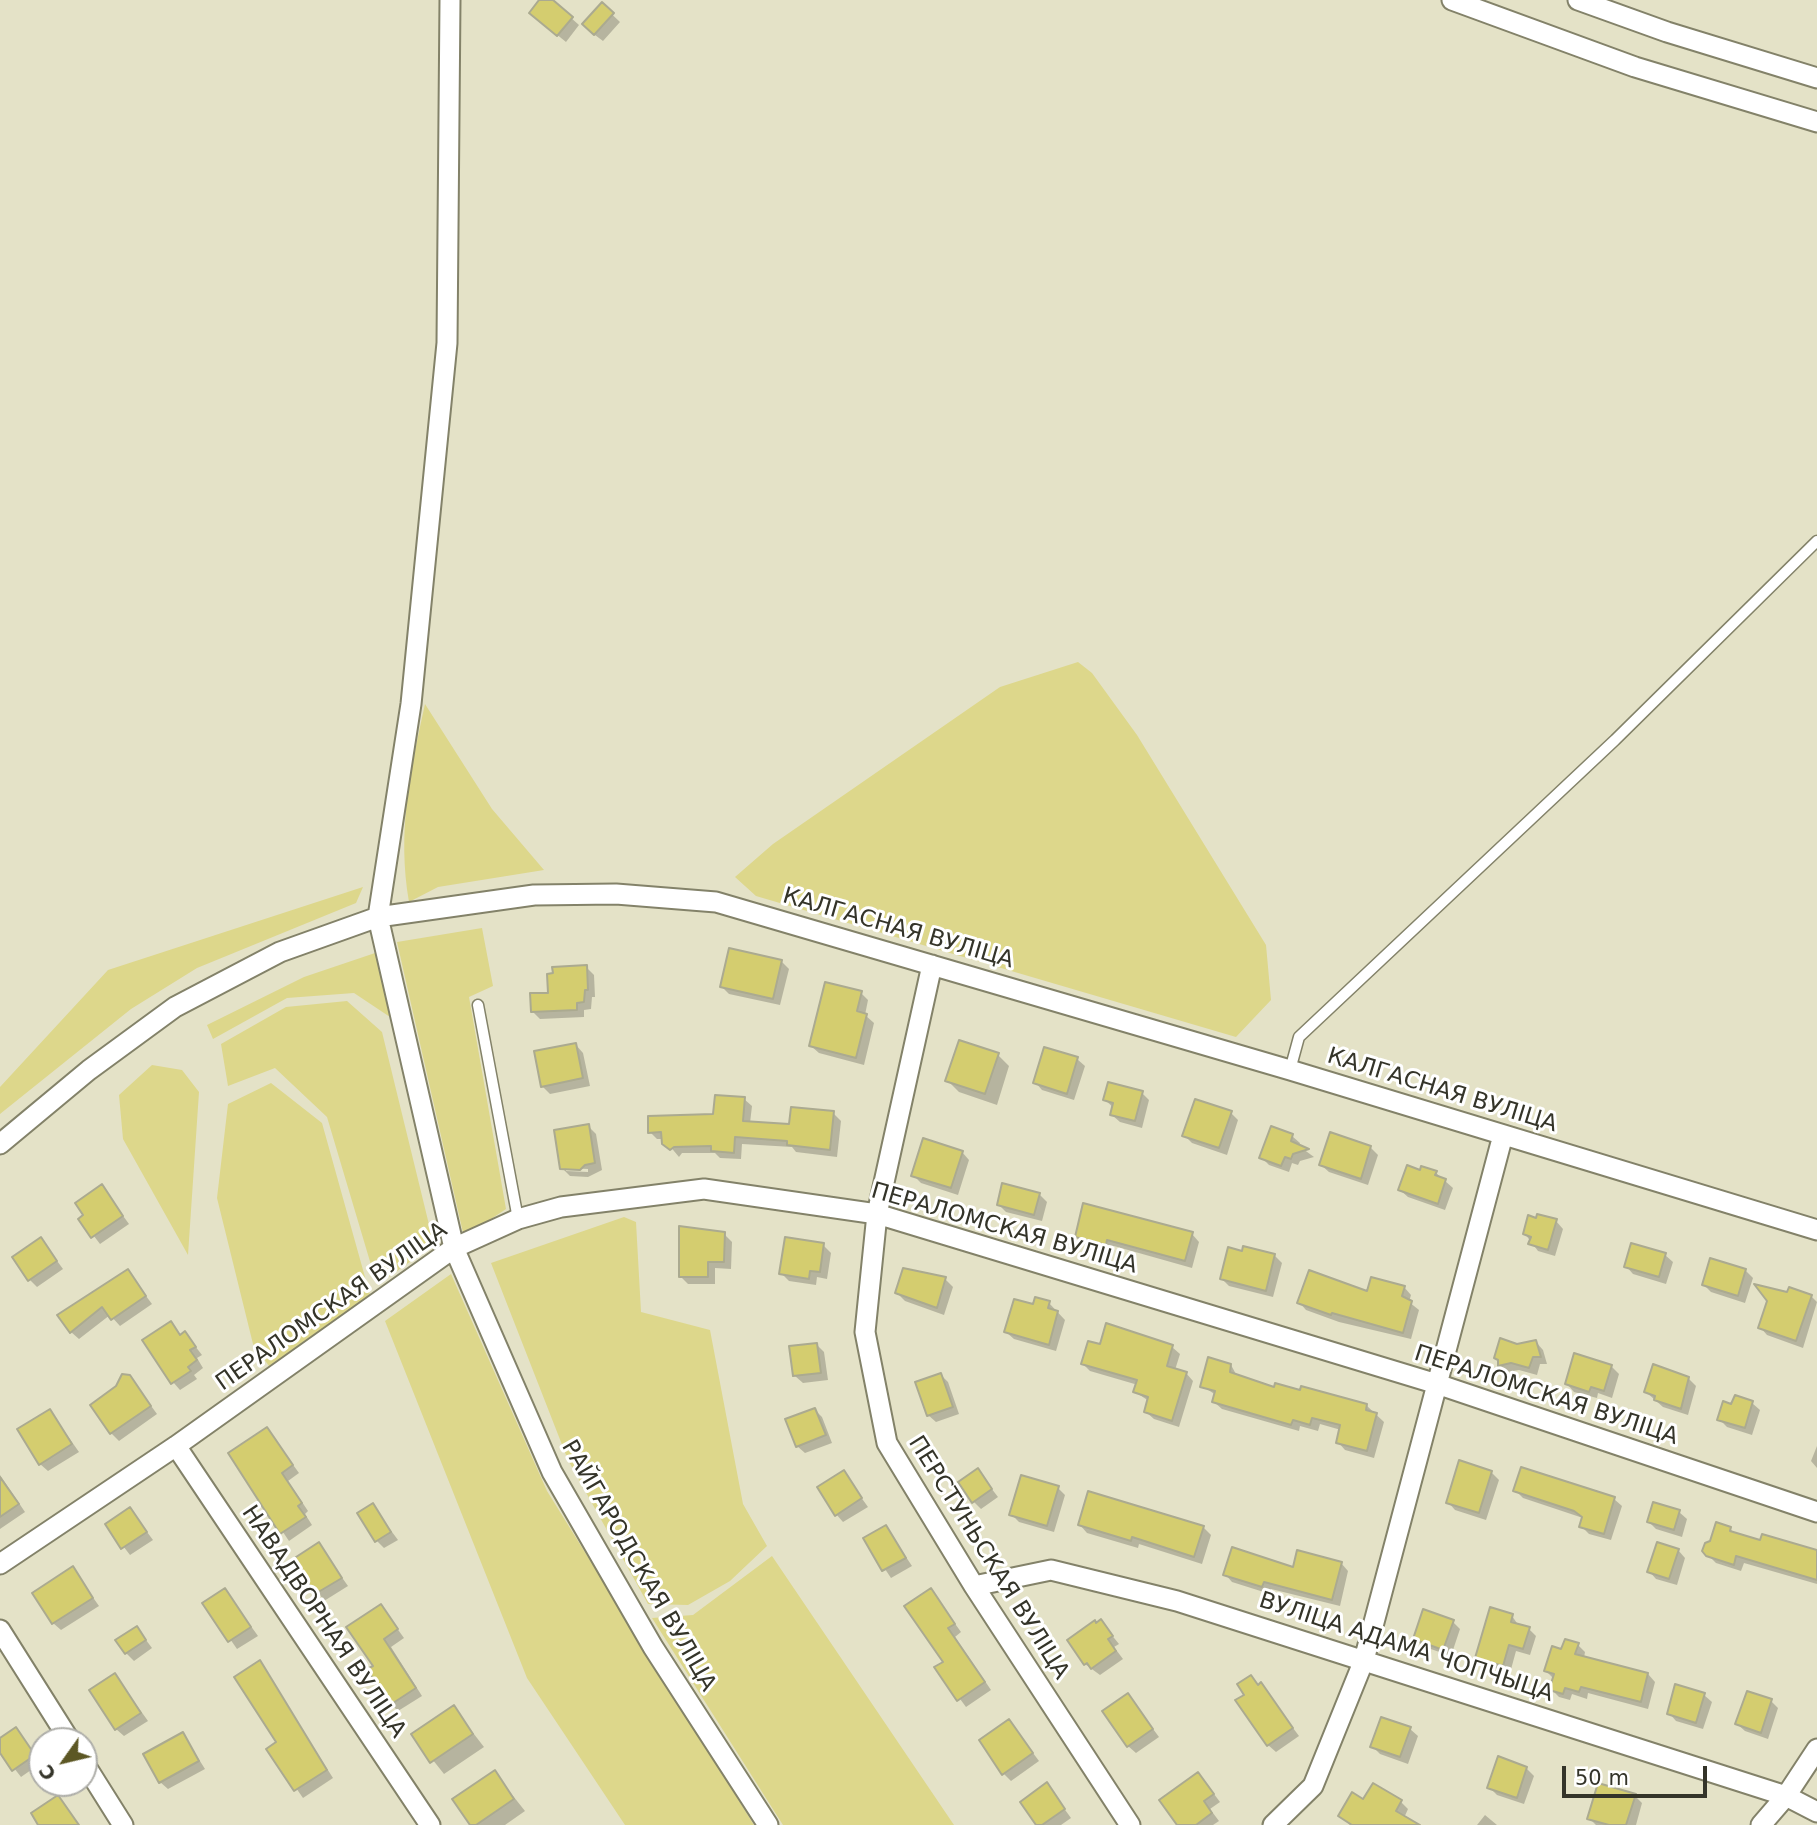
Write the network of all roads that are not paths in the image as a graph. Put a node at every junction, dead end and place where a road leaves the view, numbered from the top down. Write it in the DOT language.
graph roads {
  1 [pos="450,0"];
  2 [pos="1452,0"];
  3 [pos="1578,0"];
  4 [pos="1817,78"];
  5 [pos="1817,122"];
  6 [pos="1817,541"];
  7 [pos="378,916"];
  8 [pos="932,965"];
  9 [pos="478,1005"];
  10 [pos="1290,1070"];
  11 [pos="1503,1135"];
  12 [pos="0,1144"];
  13 [pos="877,1214"];
  14 [pos="518,1219"];
  15 [pos="1817,1230"];
  16 [pos="454,1248"];
  17 [pos="1437,1384"];
  18 [pos="176,1446"];
  19 [pos="1817,1512"];
  20 [pos="0,1564"];
  21 [pos="974,1586"];
  22 [pos="0,1630"];
  23 [pos="1364,1660"];
  24 [pos="61,1727"];
  25 [pos="1817,1749"];
  26 [pos="98,1785"];
  27 [pos="1786,1796"];
  28 [pos="1817,1812"];
  29 [pos="123,1825"];
  30 [pos="430,1825"];
  31 [pos="768,1825"];
  32 [pos="1130,1825"];
  33 [pos="1273,1825"];
  34 [pos="1761,1825"];
  1 -- 7 [label="street"];
  2 -- 5 [label="street"];
  3 -- 4 [label="street"];
  6 -- 10 [label="lane"];
  7 -- 8 [label="street, КАЛГАСНАЯ ВУЛІЦА"];
  7 -- 12 [label="street, КАЛГАСНАЯ ВУЛІЦА"];
  7 -- 16 [label="street, РАЙГАРОДСКАЯ ВУЛІЦА"];
  8 -- 10 [label="street, КАЛГАСНАЯ ВУЛІЦА"];
  8 -- 13 [label="street, ПЕРСТУНЬСКАЯ ВУЛІЦА"];
  9 -- 14 [label="lane"];
  10 -- 11 [label="street, КАЛГАСНАЯ ВУЛІЦА"];
  11 -- 15 [label="street, КАЛГАСНАЯ ВУЛІЦА"];
  11 -- 17 [label="street"];
  13 -- 14 [label="street, ПЕРАЛОМСКАЯ ВУЛІЦА"];
  13 -- 17 [label="street, ПЕРАЛОМСКАЯ ВУЛІЦА"];
  13 -- 21 [label="street, ПЕРСТУНЬСКАЯ ВУЛІЦА"];
  14 -- 16 [label="street, ПЕРАЛОМСКАЯ ВУЛІЦА"];
  16 -- 18 [label="street, ПЕРАЛОМСКАЯ ВУЛІЦА"];
  16 -- 31 [label="street, РАЙГАРОДСКАЯ ВУЛІЦА"];
  17 -- 19 [label="street, ПЕРАЛОМСКАЯ ВУЛІЦА"];
  17 -- 23 [label="street"];
  18 -- 20 [label="street, ПЕРАЛОМСКАЯ ВУЛІЦА"];
  18 -- 30 [label="street, НАВАДВОРНАЯ ВУЛІЦА"];
  21 -- 23 [label="street, ВУЛІЦА АДАМА ЧОПЧЫЦА"];
  21 -- 32 [label="street, ПЕРСТУНЬСКАЯ ВУЛІЦА"];
  22 -- 24 [label="street"];
  23 -- 27 [label="street, ВУЛІЦА АДАМА ЧОПЧЫЦА"];
  23 -- 33 [label="street"];
  25 -- 27 [label="street"];
  26 -- 29 [label="street"];
  27 -- 28 [label="street, ВУЛІЦА АДАМА ЧОПЧЫЦА"];
  27 -- 34 [label="street"];
}
